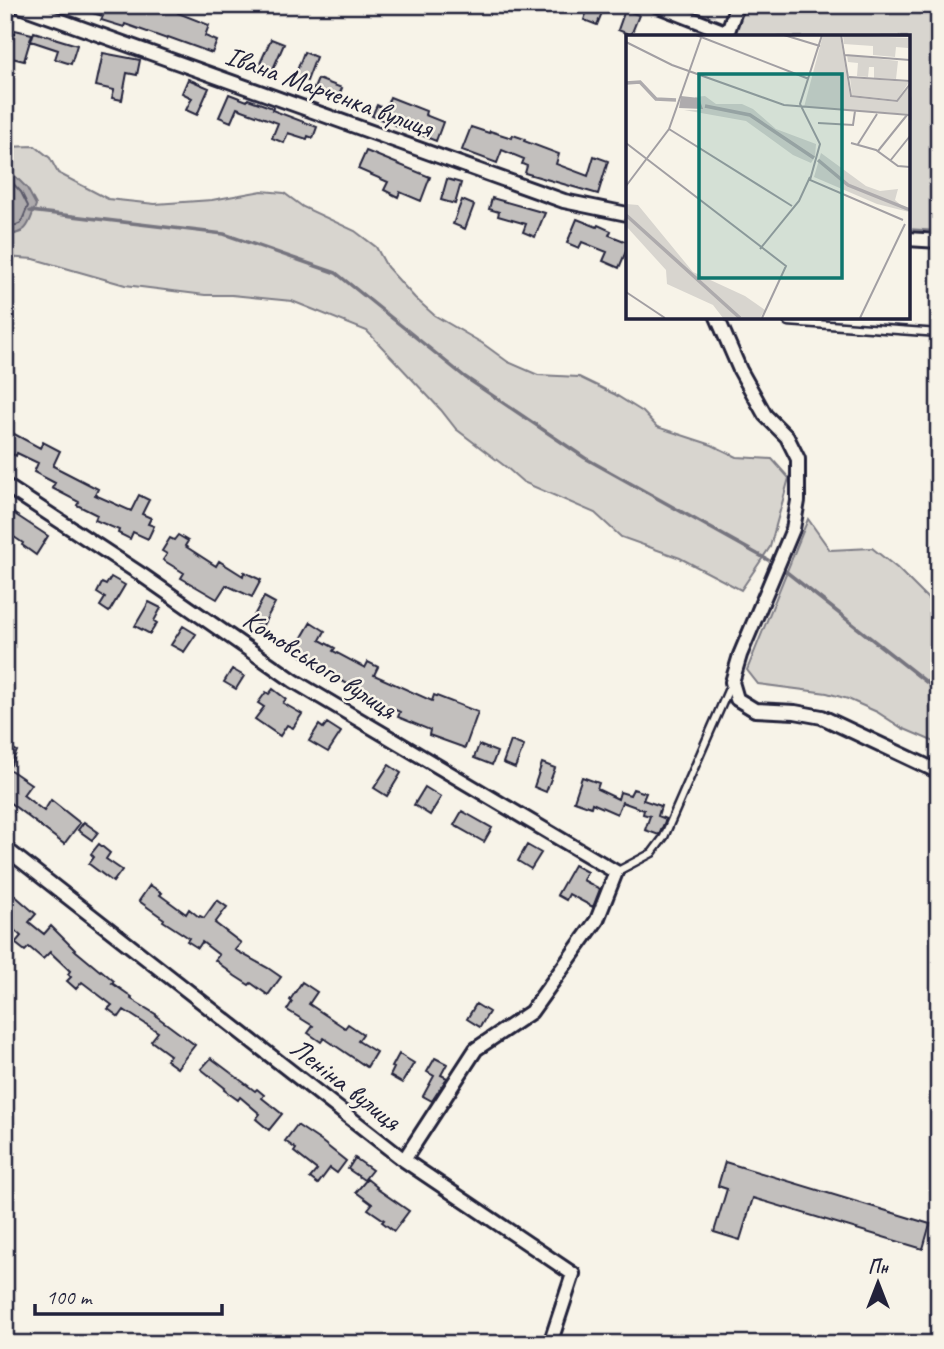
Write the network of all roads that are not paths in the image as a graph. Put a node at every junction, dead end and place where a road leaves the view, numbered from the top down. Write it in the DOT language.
graph roads {
  1 [pos="17,5"];
  2 [pos="656,5"];
  3 [pos="737,5"];
  4 [pos="727,35"];
  5 [pos="626,214"];
  6 [pos="909,239"];
  7 [pos="939,241"];
  8 [pos="717,318"];
  9 [pos="788,322"];
  10 [pos="939,332"];
  11 [pos="5,485"];
  12 [pos="732,682"];
  13 [pos="939,772"];
  14 [pos="5,848"];
  15 [pos="617,872"];
  16 [pos="404,1160"];
  17 [pos="550,1344"];
  1 -- 5 [label="street, Івана Марченка вулиця"];
  2 -- 4 [label="street"];
  3 -- 4 [label="street"];
  6 -- 7 [label="street"];
  8 -- 12 [label="street"];
  9 -- 10 [label="lane"];
  11 -- 15 [label="street, Котовського вулиця"];
  12 -- 13 [label="street"];
  12 -- 15 [label="lane"];
  14 -- 16 [label="street, Леніна вулиця"];
  15 -- 16 [label="street, Леніна вулиця"];
  16 -- 17 [label="street"];
}
